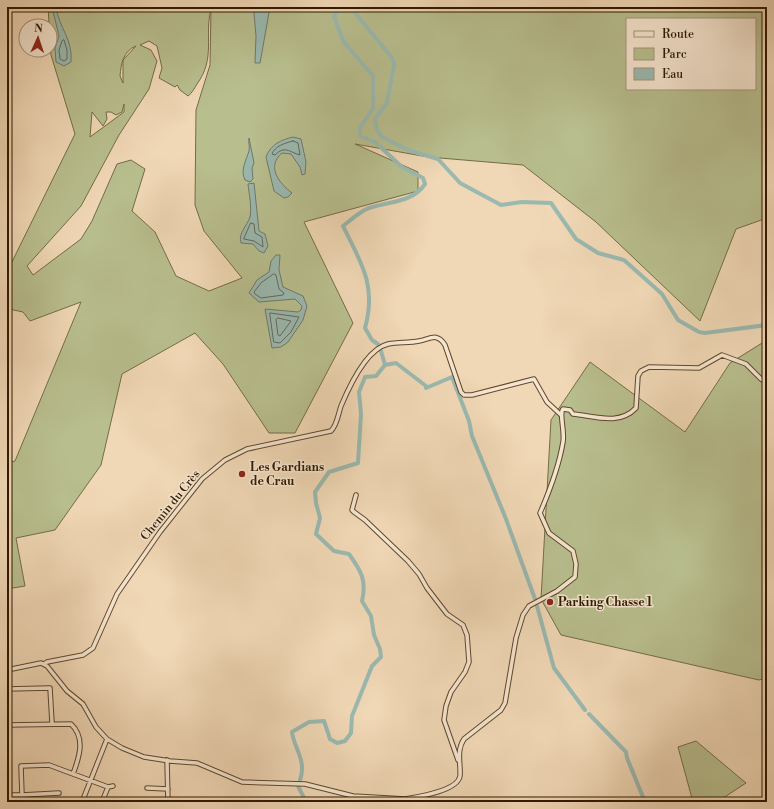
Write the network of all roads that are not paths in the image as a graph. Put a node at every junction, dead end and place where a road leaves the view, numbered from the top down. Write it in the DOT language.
graph roads {
  1 [pos="767,382"];
  2 [pos="561,415"];
  3 [pos="356,495"];
  4 [pos="44,664"];
  5 [pos="7,670"];
  6 [pos="7,689"];
  7 [pos="52,723"];
  8 [pos="7,725"];
  9 [pos="107,739"];
  10 [pos="167,760"];
  11 [pos="459,763"];
  12 [pos="73,774"];
  13 [pos="90,780"];
  14 [pos="113,786"];
  15 [pos="108,788"];
  16 [pos="147,788"];
  17 [pos="168,789"];
  18 [pos="59,793"];
  19 [pos="7,795"];
  20 [pos="22,795"];
  21 [pos="405,800"];
  22 [pos="82,802"];
  23 [pos="102,802"];
  24 [pos="168,802"];
  1 -- 2 [label="street"];
  2 -- 4 [label="street, Chemin du Crès"];
  2 -- 11 [label="street"];
  3 -- 11 [label="street"];
  4 -- 5 [label="street"];
  4 -- 9 [label="street"];
  6 -- 7 [label="street"];
  7 -- 8 [label="street"];
  7 -- 12 [label="street"];
  9 -- 10 [label="street"];
  9 -- 13 [label="street"];
  10 -- 17 [label="street"];
  10 -- 21 [label="street"];
  11 -- 21 [label="street"];
  12 -- 13 [label="street"];
  12 -- 20 [label="street"];
  13 -- 15 [label="street"];
  13 -- 22 [label="street"];
  14 -- 15 [label="street"];
  15 -- 23 [label="street"];
  16 -- 17 [label="street"];
  17 -- 24 [label="street"];
  18 -- 20 [label="street"];
  19 -- 20 [label="street"];
}
